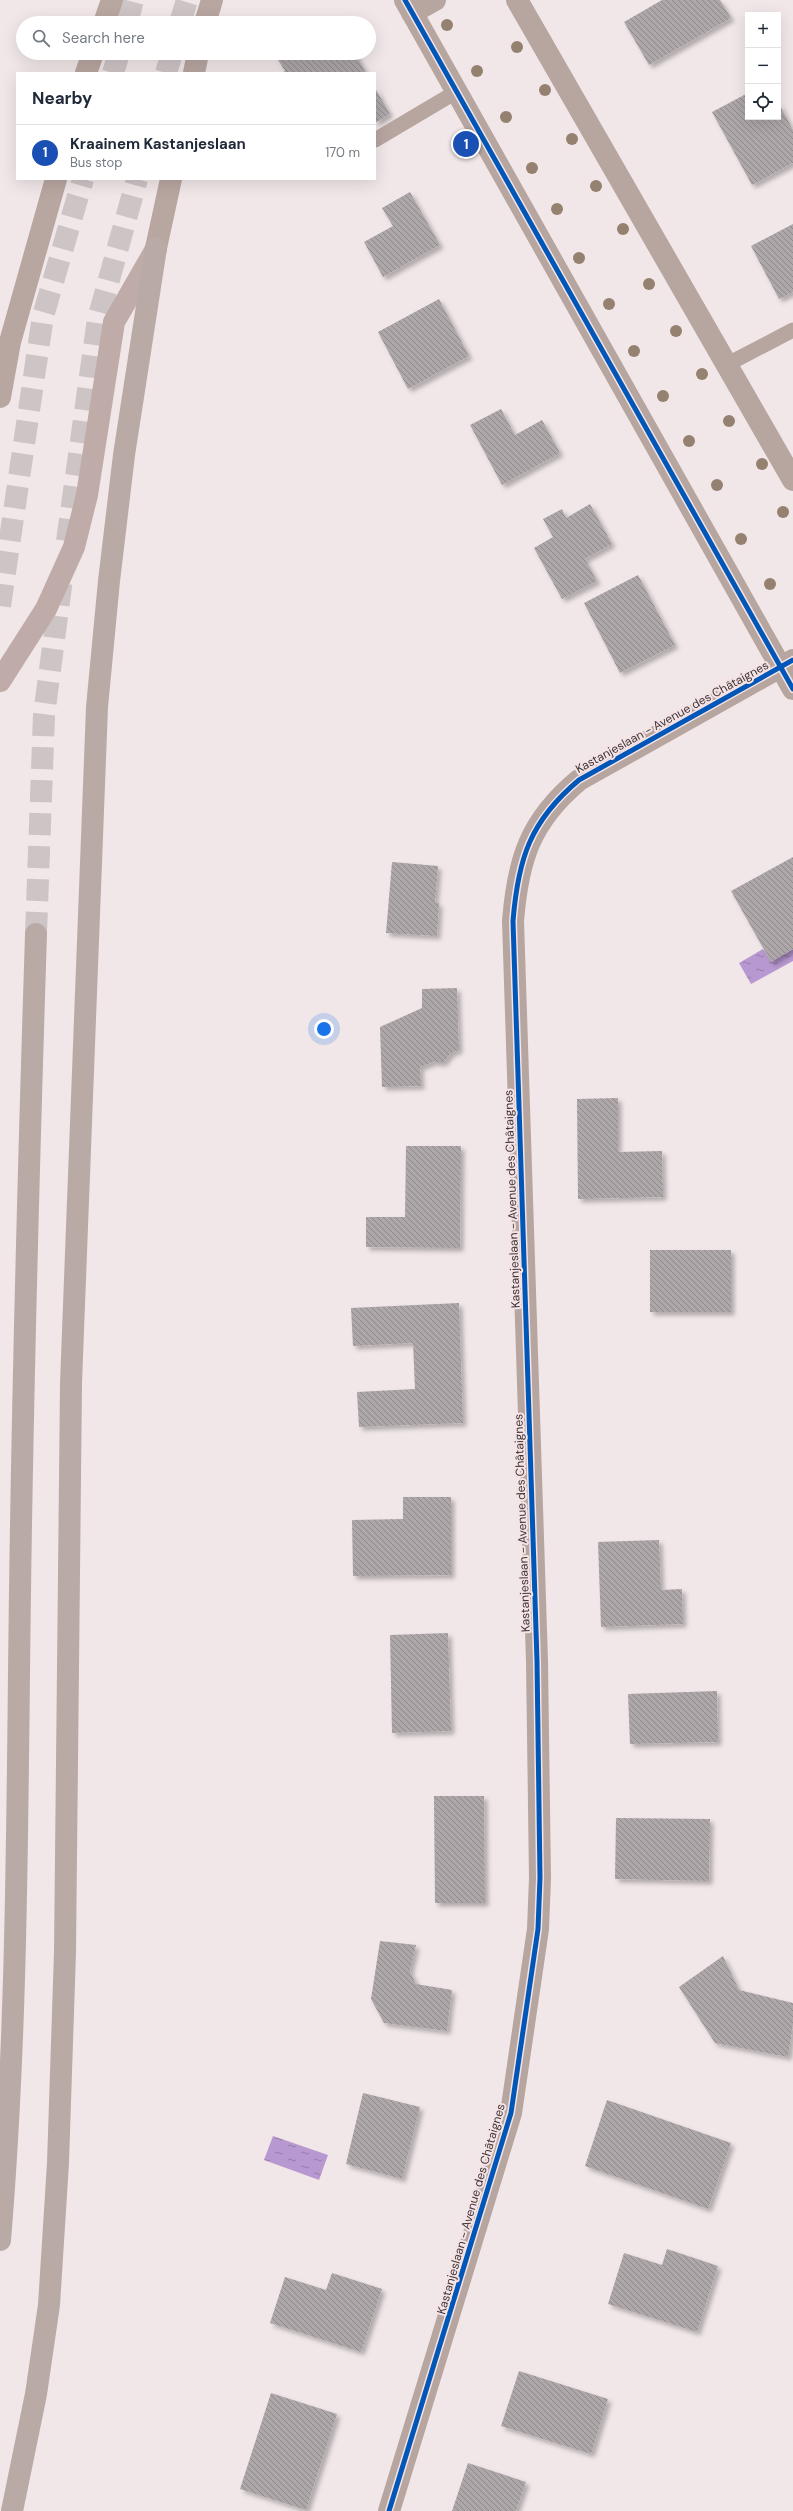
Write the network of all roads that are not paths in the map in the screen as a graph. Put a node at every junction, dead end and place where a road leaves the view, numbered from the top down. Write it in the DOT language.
graph roads {
  1 [pos="112,0"];
  2 [pos="212,0"];
  3 [pos="223,0"];
  4 [pos="435,0"];
  5 [pos="517,0"];
  6 [pos="409,7"];
  7 [pos="106,16"];
  8 [pos="207,16"];
  9 [pos="214,16"];
  10 [pos="91,60"];
  11 [pos="197,60"];
  12 [pos="86,72"];
  13 [pos="194,72"];
  14 [pos="456,92"];
  15 [pos="376,139"];
  16 [pos="56,180"];
  17 [pos="171,180"];
  18 [pos="156,248"];
  19 [pos="793,330"];
  20 [pos="5,347"];
  21 [pos="726,365"];
  22 [pos="0,397"];
  23 [pos="793,480"];
  24 [pos="787,664"];
  25 [pos="0,681"];
  26 [pos="793,689"];
  27 [pos="36,934"];
  28 [pos="0,2240"];
  29 [pos="12,2511"];
  30 [pos="389,2511"];
  1 -- 7 [label="main road"];
  2 -- 8 [label="main road"];
  3 -- 9 [label="street"];
  4 -- 6 [label="street"];
  5 -- 21 [label="street"];
  6 -- 14 [label="street"];
  10 -- 12 [label="main road"];
  11 -- 13 [label="main road"];
  14 -- 15 [label="lane"];
  14 -- 24 [label="street"];
  16 -- 20 [label="main road"];
  17 -- 18 [label="main road"];
  18 -- 25 [label="main road"];
  18 -- 29 [label="highway"];
  19 -- 21 [label="lane"];
  20 -- 22 [label="main road"];
  21 -- 23 [label="street"];
  24 -- 26 [label="street"];
  24 -- 30 [label="street, Kastanjeslaan - Avenue des Châtaignes"];
  27 -- 28 [label="highway"];
}
